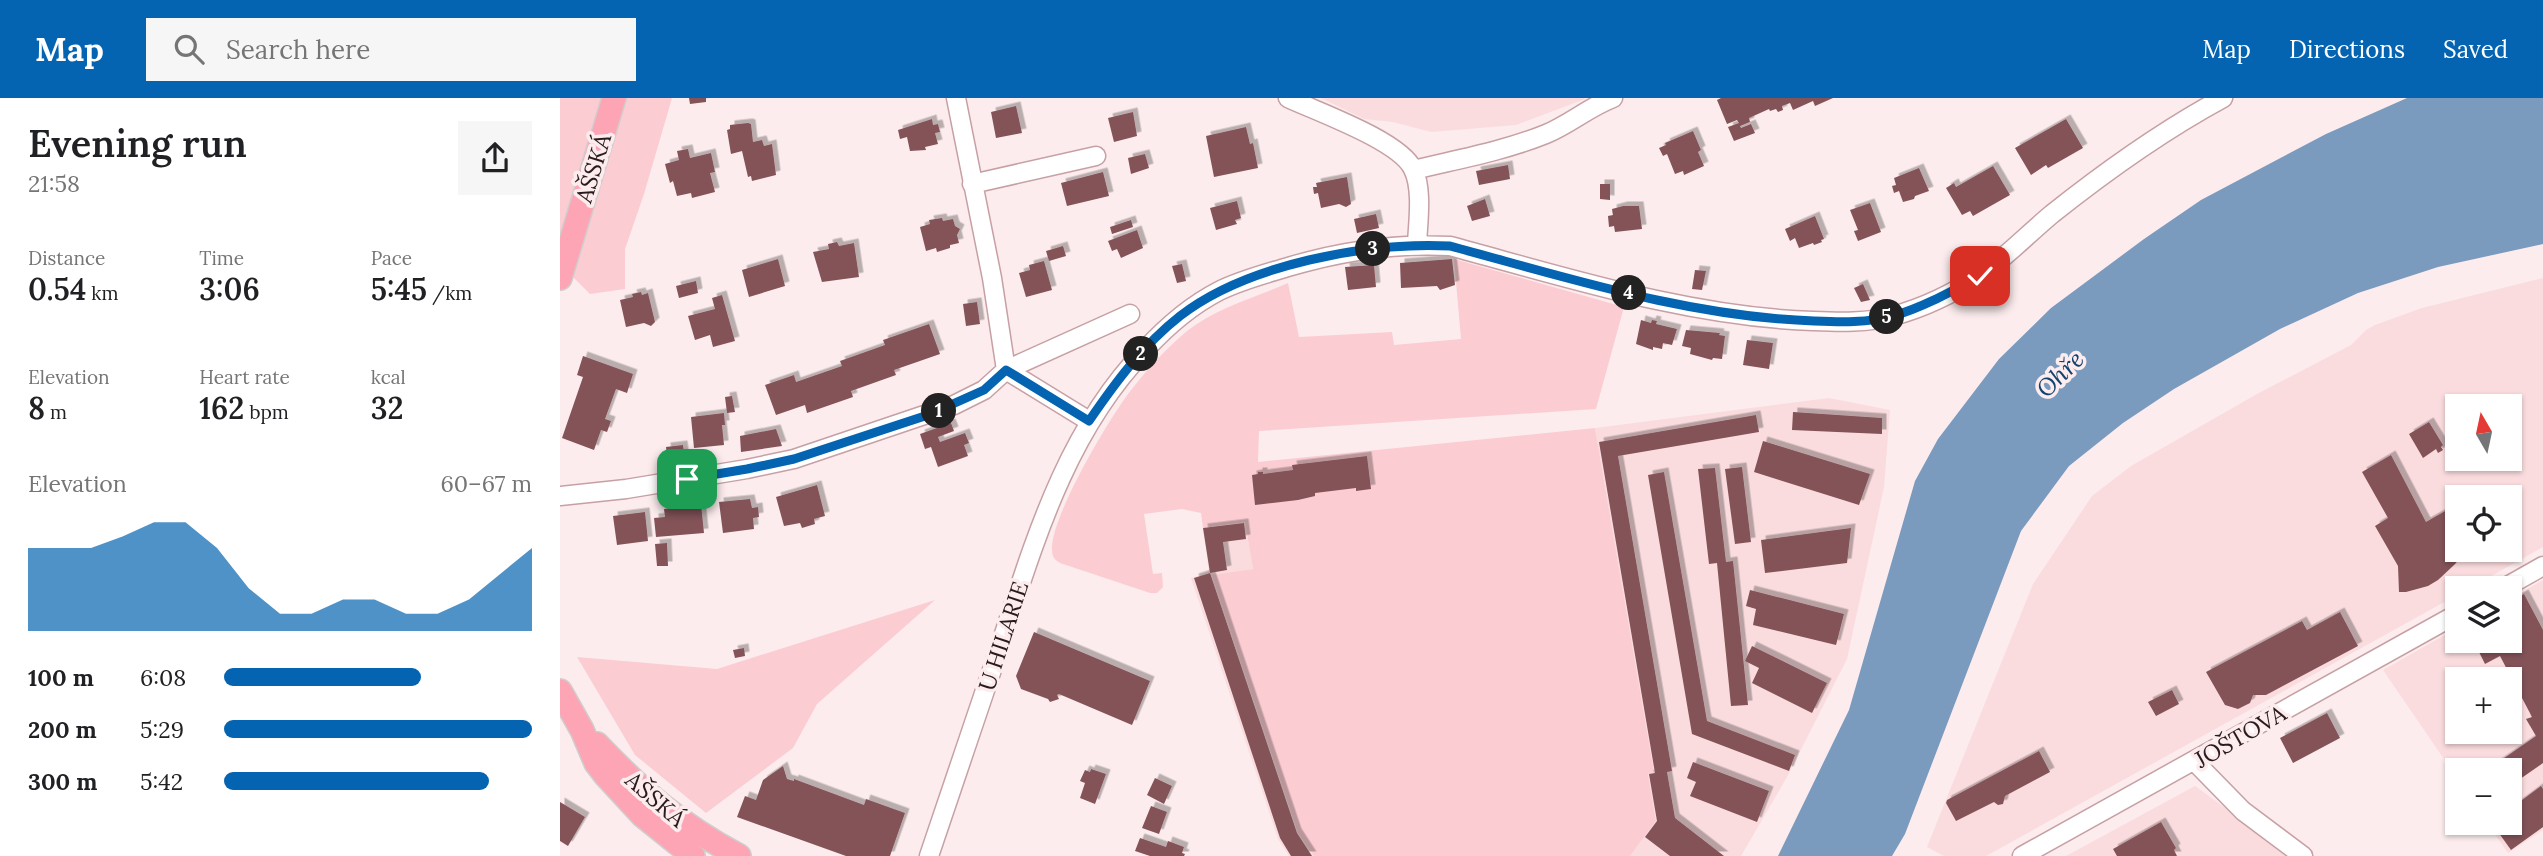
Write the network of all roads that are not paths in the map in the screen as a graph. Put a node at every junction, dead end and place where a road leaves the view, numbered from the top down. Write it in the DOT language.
graph roads {
  1 [pos="614,98"];
  2 [pos="956,98"];
  3 [pos="1288,98"];
  4 [pos="1613,98"];
  5 [pos="2223,98"];
  6 [pos="1096,156"];
  7 [pos="1414,170"];
  8 [pos="972,184"];
  9 [pos="1417,244"];
  10 [pos="560,278"];
  11 [pos="1130,314"];
  12 [pos="1006,370"];
  13 [pos="1089,421"];
  14 [pos="560,496"];
  15 [pos="2543,566"];
  16 [pos="2522,578"];
  17 [pos="2445,621"];
  18 [pos="560,691"];
  19 [pos="582,730"];
  20 [pos="2194,762"];
  21 [pos="693,856"];
  22 [pos="739,856"];
  23 [pos="929,856"];
  24 [pos="2022,856"];
  25 [pos="2303,856"];
  1 -- 10 [label="main road, AŠSKÁ"];
  2 -- 8 [label="street"];
  3 -- 7 [label="street"];
  4 -- 7 [label="street"];
  5 -- 9 [label="street, U HILARIE"];
  6 -- 8 [label="street"];
  7 -- 9 [label="street"];
  8 -- 12 [label="street"];
  9 -- 13 [label="street, U HILARIE"];
  11 -- 12 [label="street"];
  12 -- 13 [label="street"];
  12 -- 14 [label="street"];
  13 -- 23 [label="street, U HILARIE"];
  15 -- 16 [label="street"];
  17 -- 20 [label="street, JOŠTOVA"];
  18 -- 19 [label="main road, AŠSKÁ"];
  19 -- 21 [label="main road, AŠSKÁ"];
  19 -- 22 [label="main road, AŠSKÁ"];
  20 -- 24 [label="street, JOŠTOVA"];
  20 -- 25 [label="street"];
}
